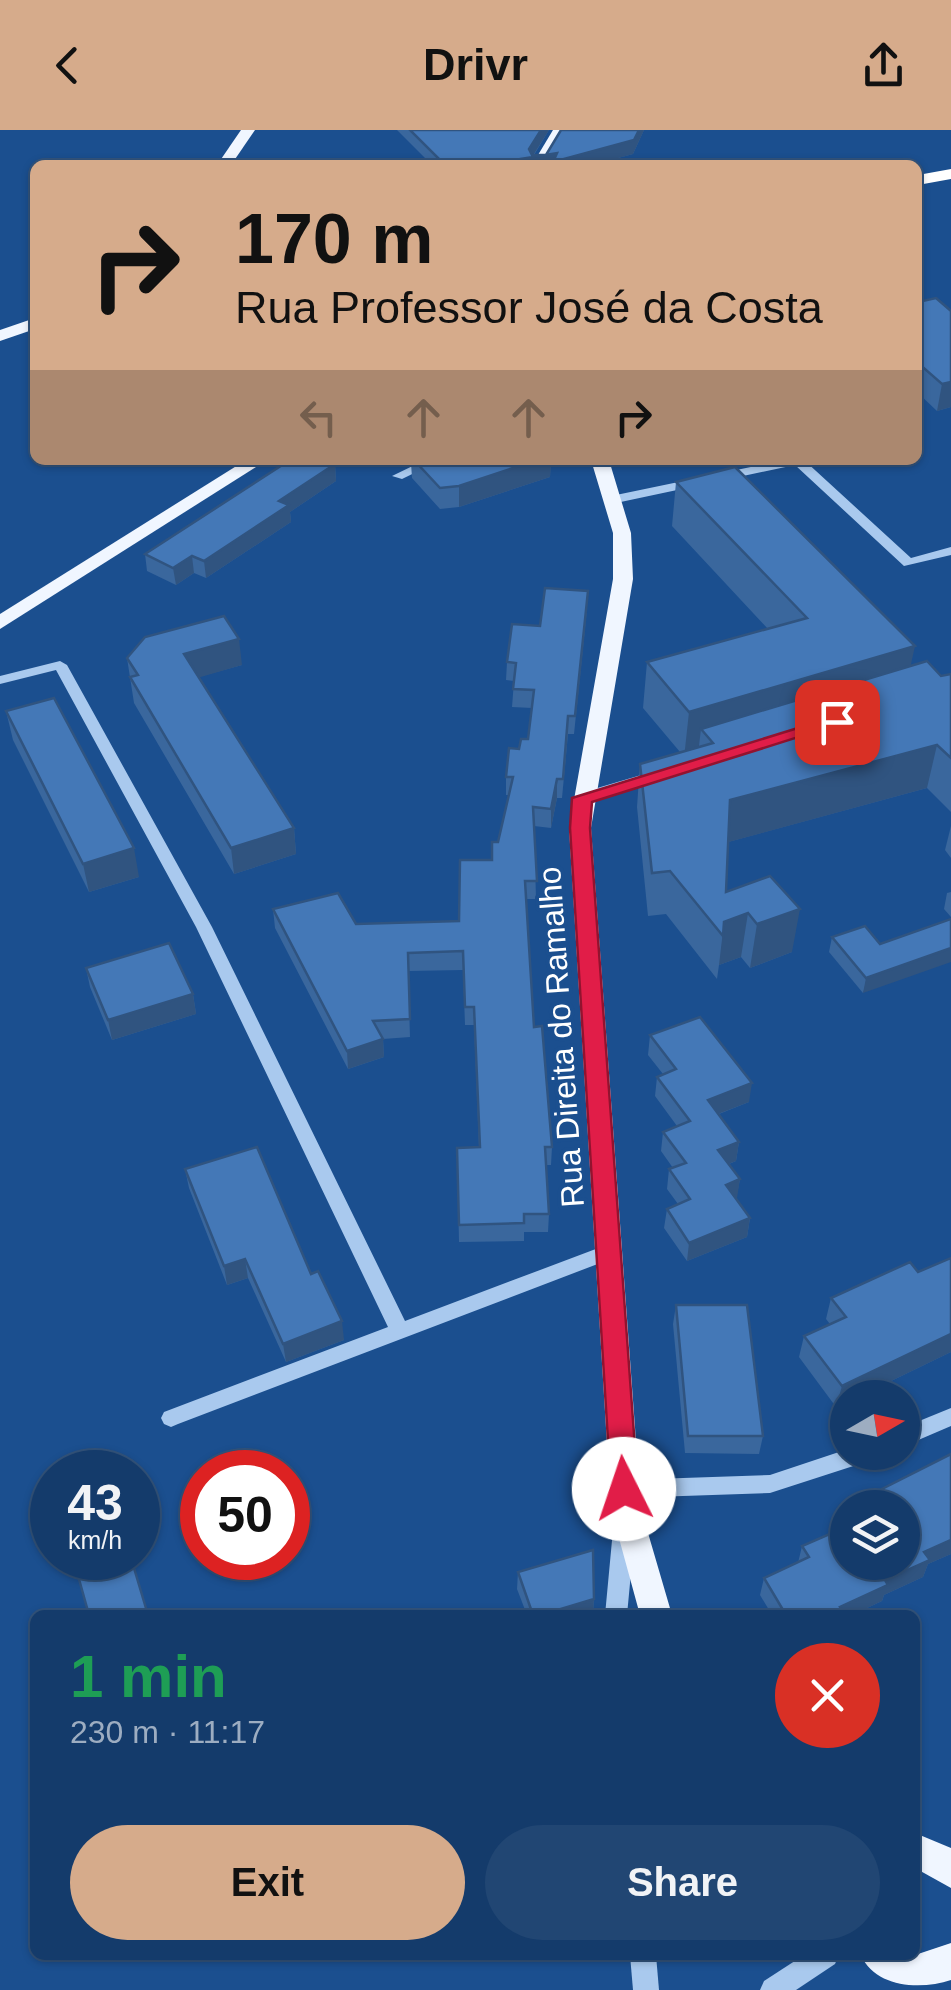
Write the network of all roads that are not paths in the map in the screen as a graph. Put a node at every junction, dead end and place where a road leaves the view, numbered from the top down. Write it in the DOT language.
graph roads {
  1 [pos="248,130"];
  2 [pos="560,130"];
  3 [pos="227,160"];
  4 [pos="542,160"];
  5 [pos="951,164"];
  6 [pos="922,169"];
  7 [pos="951,174"];
  8 [pos="922,179"];
  9 [pos="30,325"];
  10 [pos="0,336"];
  11 [pos="250,465"];
  12 [pos="423,465"];
  13 [pos="602,465"];
  14 [pos="779,465"];
  15 [pos="802,465"];
  16 [pos="398,476"];
  17 [pos="616,499"];
  18 [pos="951,551"];
  19 [pos="0,623"];
  20 [pos="0,680"];
  21 [pos="673,771"];
  22 [pos="582,798"];
  23 [pos="609,1252"];
  24 [pos="399,1329"];
  25 [pos="951,1416"];
  26 [pos="171,1418"];
  27 [pos="920,1430"];
  28 [pos="830,1464"];
  29 [pos="625,1499"];
  30 [pos="616,1610"];
  31 [pos="655,1610"];
  32 [pos="920,1852"];
  33 [pos="951,1871"];
  34 [pos="643,1960"];
  35 [pos="818,1960"];
  36 [pos="888,1960"];
  37 [pos="951,1962"];
  38 [pos="646,1990"];
  39 [pos="773,1990"];
  1 -- 3 [label="main road"];
  2 -- 4 [label="main road"];
  5 -- 6 [label="highway"];
  7 -- 8 [label="highway"];
  9 -- 10 [label="main road"];
  11 -- 19 [label="main road"];
  12 -- 16 [label="street"];
  13 -- 17 [label="main road, Rua Direita do Ramalho"];
  14 -- 17 [label="street"];
  15 -- 18 [label="street"];
  17 -- 22 [label="main road, Rua Direita do Ramalho"];
  20 -- 24 [label="street"];
  21 -- 22 [label="street"];
  22 -- 23 [label="main road, Rua Direita do Ramalho"];
  23 -- 24 [label="street"];
  23 -- 29 [label="main road, Rua Direita do Ramalho"];
  24 -- 26 [label="street"];
  25 -- 27 [label="street"];
  28 -- 29 [label="street"];
  29 -- 30 [label="street, Rua Direita do Ramalho"];
  29 -- 31 [label="main road"];
  32 -- 33 [label="main road"];
  34 -- 38 [label="street"];
  35 -- 39 [label="street"];
  36 -- 37 [label="main road"];
}
